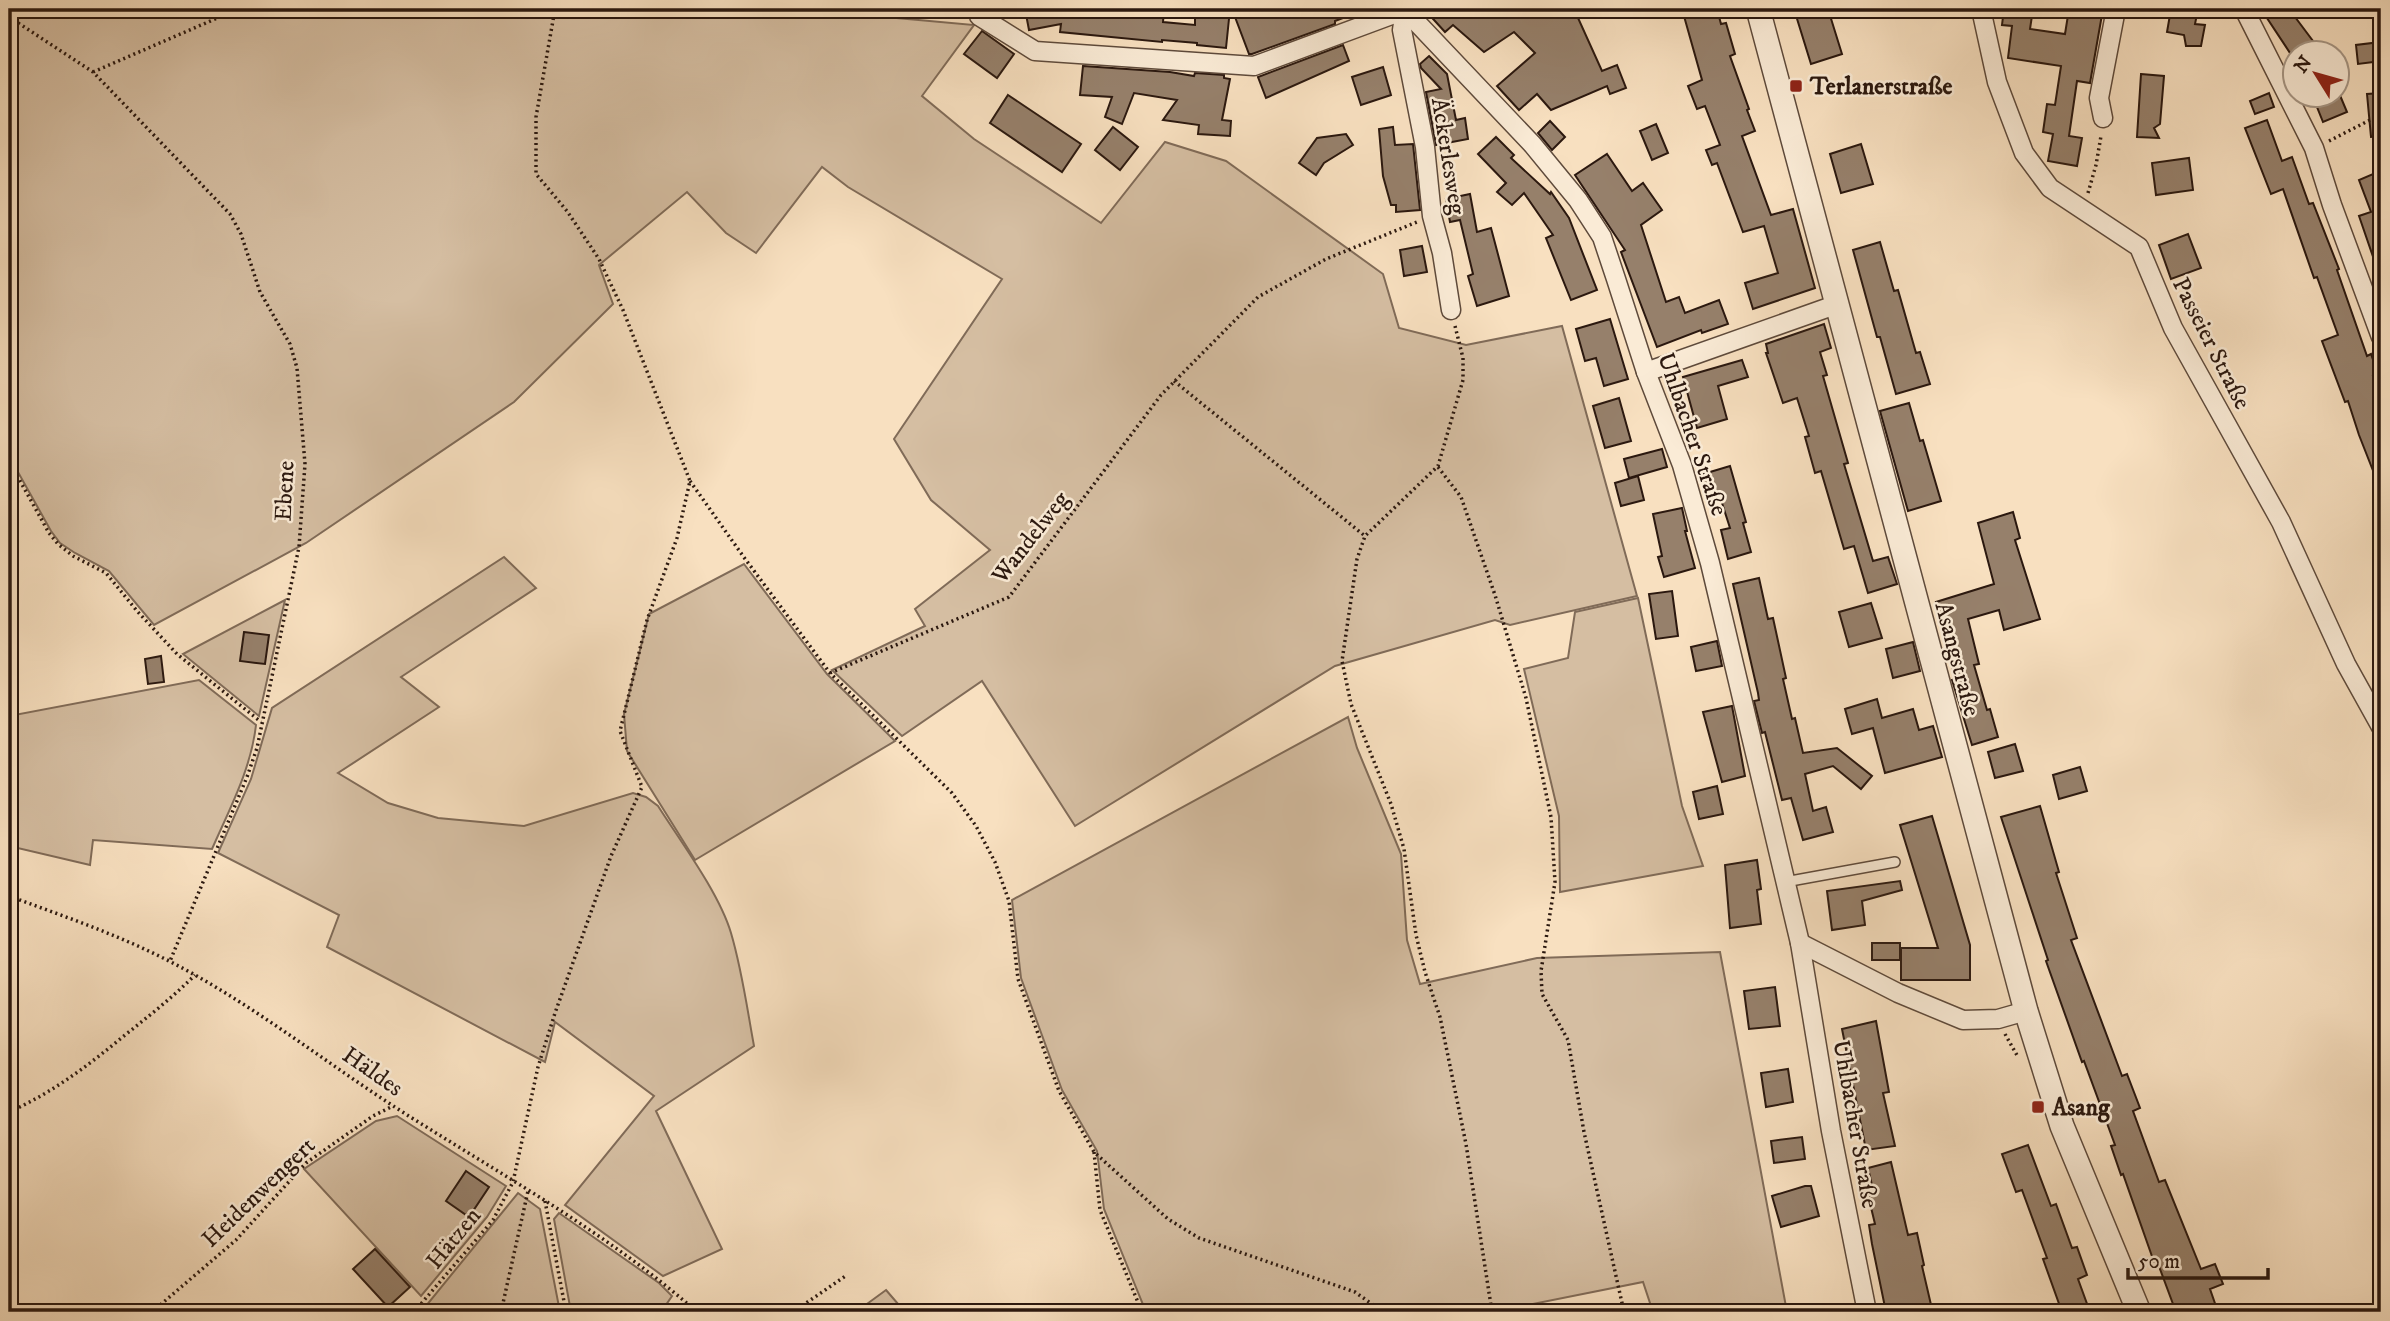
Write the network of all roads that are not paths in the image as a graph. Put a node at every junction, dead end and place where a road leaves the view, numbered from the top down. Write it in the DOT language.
graph roads {
  1 [pos="985,9"];
  2 [pos="1405,9"];
  3 [pos="1758,9"];
  4 [pos="1981,9"];
  5 [pos="2116,9"];
  6 [pos="2244,9"];
  7 [pos="2104,118"];
  8 [pos="1838,304"];
  9 [pos="1451,310"];
  10 [pos="2381,337"];
  11 [pos="1646,372"];
  12 [pos="2381,727"];
  13 [pos="1895,862"];
  14 [pos="1785,882"];
  15 [pos="1800,943"];
  16 [pos="2026,1011"];
  17 [pos="1867,1312"];
  18 [pos="2139,1312"];
  1 -- 2 [label="street"];
  2 -- 9 [label="street, Äckerlesweg"];
  2 -- 11 [label="street, Uhlbacher Straße"];
  3 -- 8 [label="street, Asangstraße"];
  4 -- 12 [label="street, Passeier Straße"];
  5 -- 7 [label="street"];
  6 -- 10 [label="street"];
  8 -- 11 [label="street"];
  8 -- 16 [label="street, Asangstraße"];
  11 -- 14 [label="street, Uhlbacher Straße"];
  13 -- 14 [label="lane"];
  14 -- 15 [label="street, Uhlbacher Straße"];
  15 -- 16 [label="street"];
  15 -- 17 [label="street, Uhlbacher Straße"];
  16 -- 18 [label="street, Asangstraße"];
}
